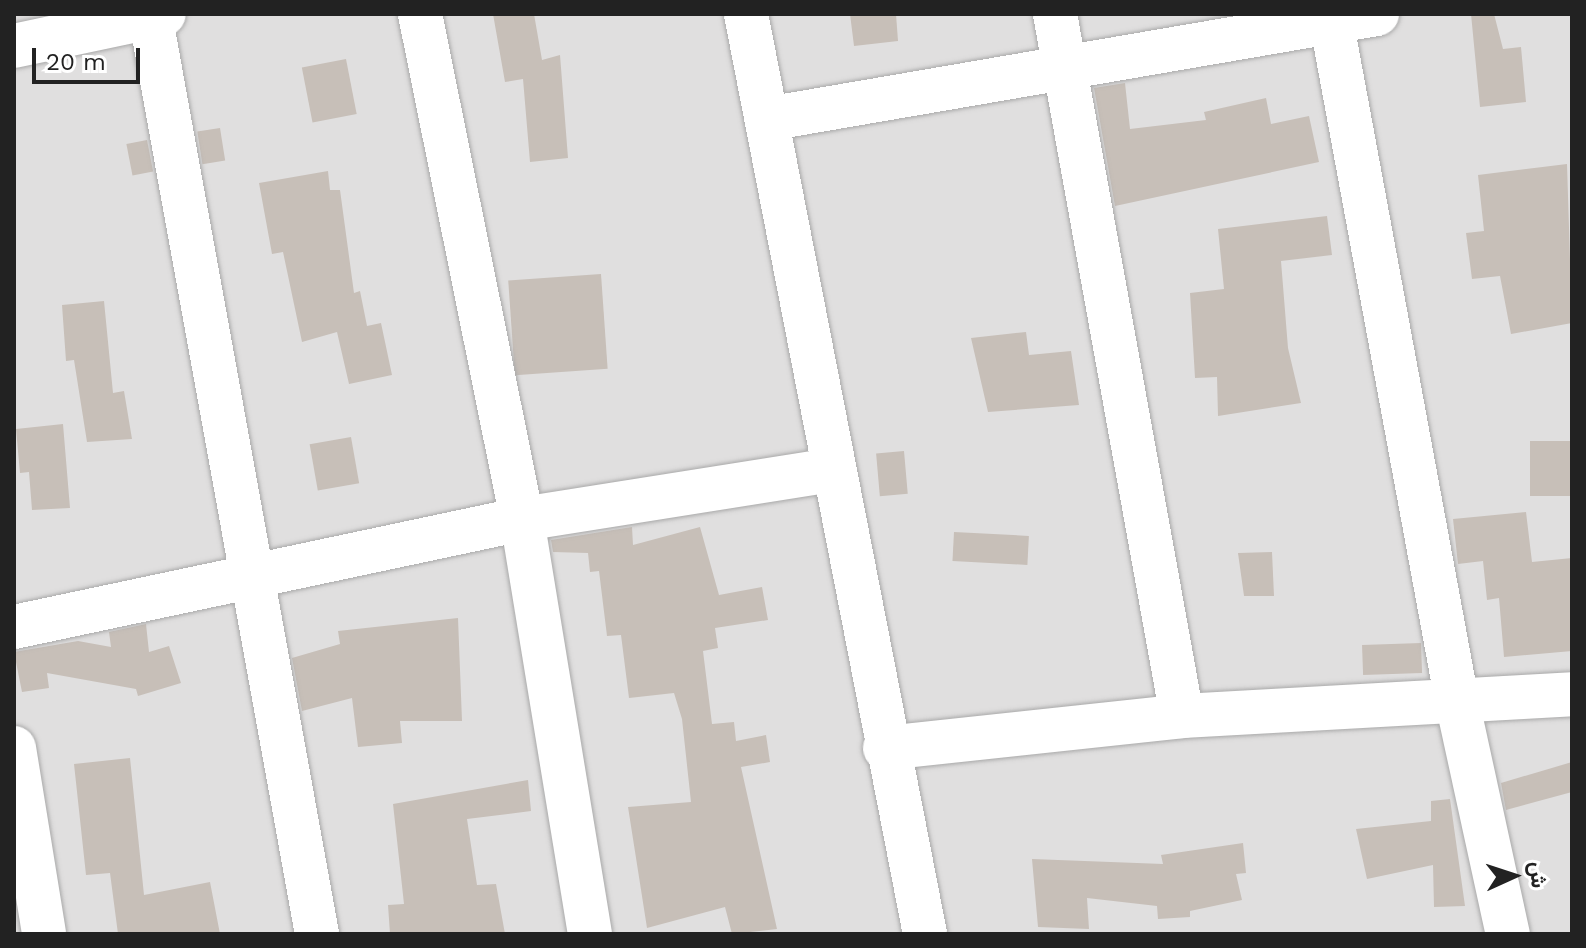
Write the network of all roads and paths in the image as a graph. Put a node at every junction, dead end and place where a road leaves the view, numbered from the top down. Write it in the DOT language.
graph roads {
  1 [pos="420,14"];
  2 [pos="746,14"];
  3 [pos="1055,14"];
  4 [pos="1377,14"];
  5 [pos="155,15"];
  6 [pos="1331,18"];
  7 [pos="14,46"];
  8 [pos="1064,66"];
  9 [pos="767,119"];
  10 [pos="832,470"];
  11 [pos="522,519"];
  12 [pos="251,577"];
  13 [pos="14,627"];
  14 [pos="1572,694"];
  15 [pos="1457,701"];
  16 [pos="1182,716"];
  17 [pos="14,748"];
  18 [pos="885,748"];
  19 [pos="44,934"];
  20 [pos="317,934"];
  21 [pos="590,934"];
  22 [pos="925,934"];
  23 [pos="1508,934"];
  1 -- 11 [label="street"];
  2 -- 9 [label="street"];
  3 -- 8 [label="street"];
  4 -- 6 [label="street"];
  5 -- 7 [label="street"];
  5 -- 12 [label="street"];
  6 -- 8 [label="street"];
  6 -- 15 [label="street"];
  8 -- 9 [label="street"];
  8 -- 16 [label="street"];
  9 -- 10 [label="street"];
  10 -- 11 [label="street"];
  10 -- 18 [label="street"];
  11 -- 12 [label="street"];
  11 -- 21 [label="street"];
  12 -- 13 [label="street"];
  12 -- 20 [label="street"];
  14 -- 15 [label="street"];
  15 -- 16 [label="street"];
  15 -- 23 [label="street"];
  16 -- 18 [label="street"];
  17 -- 19 [label="street"];
  18 -- 22 [label="street"];
}
